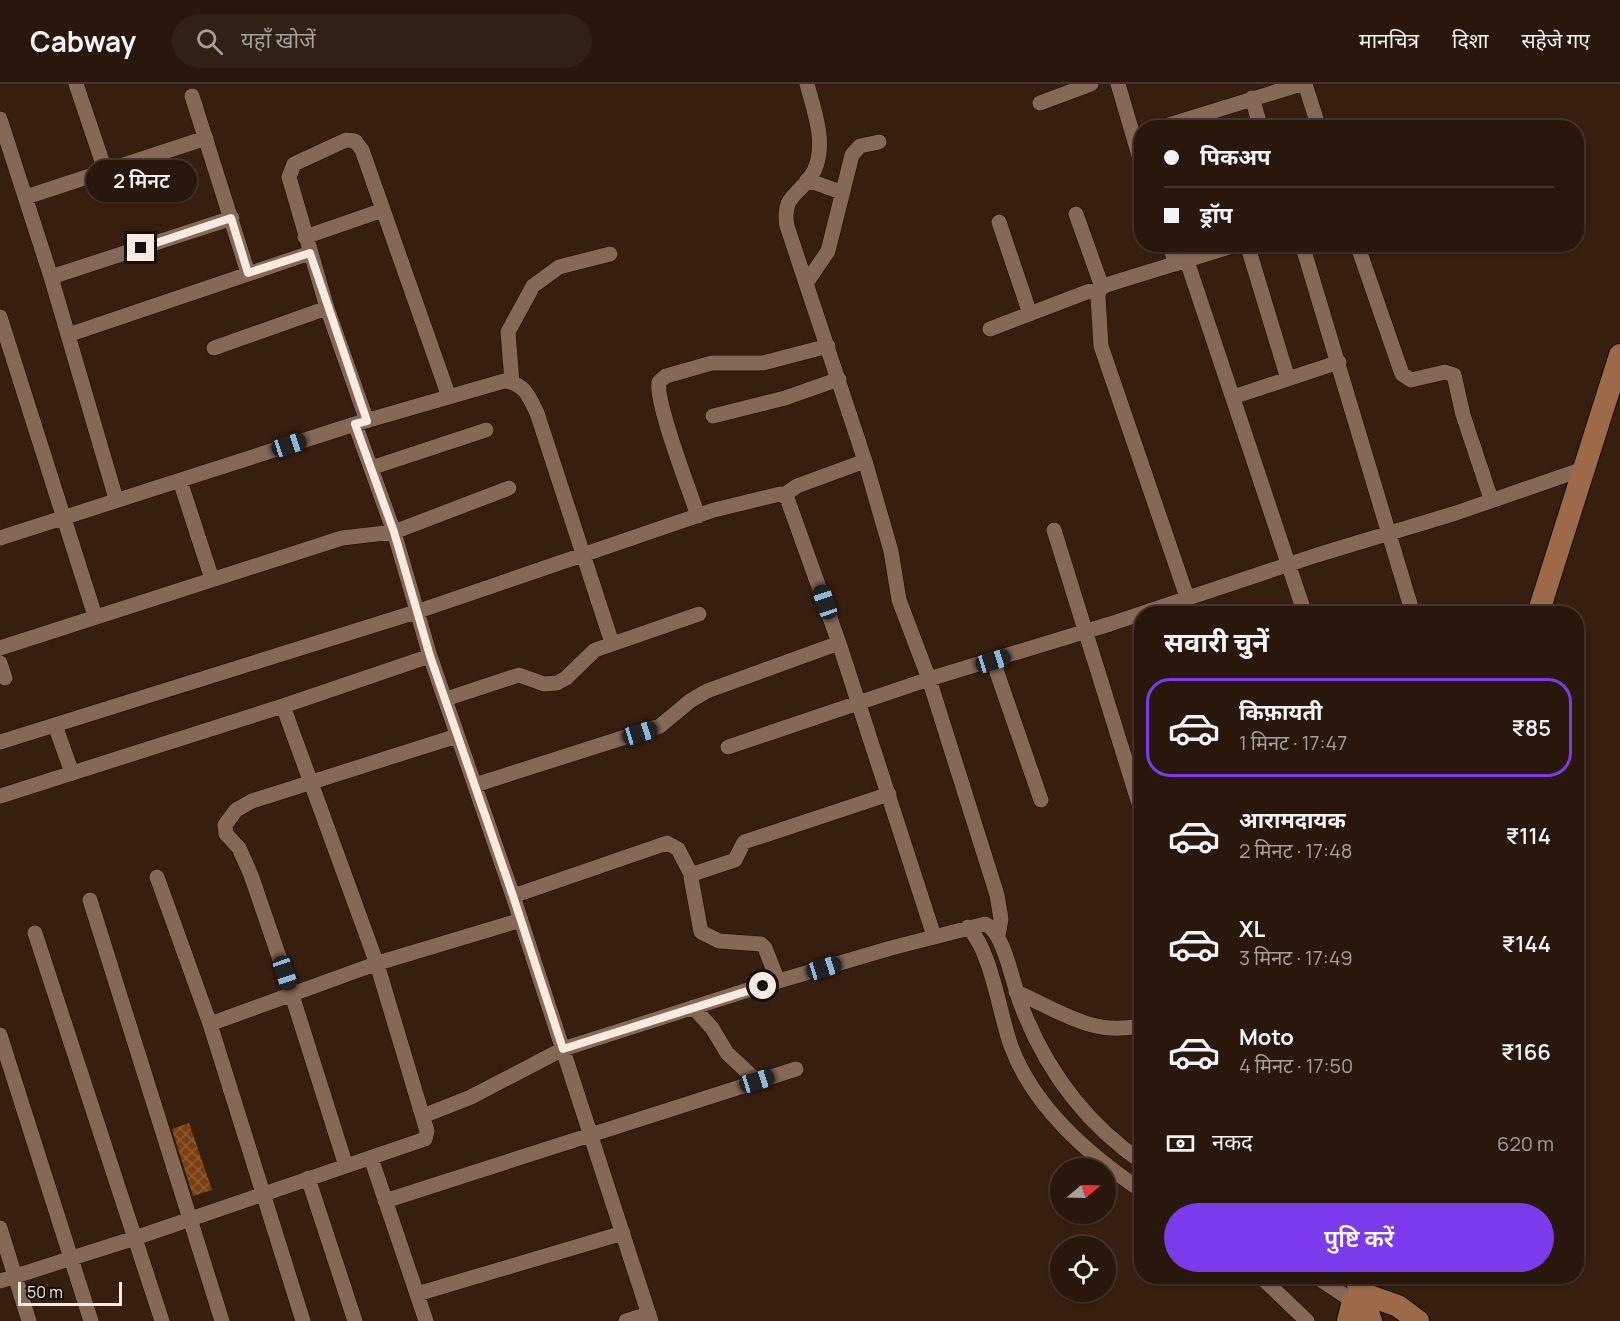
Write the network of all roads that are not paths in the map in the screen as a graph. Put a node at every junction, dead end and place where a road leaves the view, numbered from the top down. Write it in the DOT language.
graph roads {
  1 [pos="76,84"];
  2 [pos="807,84"];
  3 [pos="1091,84"];
  4 [pos="1118,84"];
  5 [pos="1303,84"];
  6 [pos="192,96"];
  7 [pos="1251,98"];
  8 [pos="1040,103"];
  9 [pos="0,119"];
  10 [pos="1184,120"];
  11 [pos="1258,120"];
  12 [pos="1316,120"];
  13 [pos="1134,129"];
  14 [pos="206,138"];
  15 [pos="879,142"];
  16 [pos="105,170"];
  17 [pos="807,180"];
  18 [pos="841,192"];
  19 [pos="26,197"];
  20 [pos="383,210"];
  21 [pos="1076,214"];
  22 [pos="231,218"];
  23 [pos="999,222"];
  24 [pos="305,237"];
  25 [pos="1175,252"];
  26 [pos="1214,252"];
  27 [pos="1249,252"];
  28 [pos="1305,252"];
  29 [pos="1360,252"];
  30 [pos="310,253"];
  31 [pos="610,254"];
  32 [pos="1182,262"];
  33 [pos="248,273"];
  34 [pos="51,277"];
  35 [pos="807,282"];
  36 [pos="1101,289"];
  37 [pos="327,308"];
  38 [pos="1030,314"];
  39 [pos="0,317"];
  40 [pos="990,329"];
  41 [pos="68,335"];
  42 [pos="828,346"];
  43 [pos="214,348"];
  44 [pos="1620,355"];
  45 [pos="1339,362"];
  46 [pos="839,379"];
  47 [pos="1288,379"];
  48 [pos="512,382"];
  49 [pos="449,397"];
  50 [pos="1233,397"];
  51 [pos="713,416"];
  52 [pos="361,422"];
  53 [pos="486,430"];
  54 [pos="865,461"];
  55 [pos="371,468"];
  56 [pos="1582,469"];
  57 [pos="180,481"];
  58 [pos="509,488"];
  59 [pos="784,495"];
  60 [pos="1491,499"];
  61 [pos="116,500"];
  62 [pos="698,516"];
  63 [pos="64,518"];
  64 [pos="1054,530"];
  65 [pos="394,532"];
  66 [pos="1390,532"];
  67 [pos="0,538"];
  68 [pos="584,556"];
  69 [pos="1290,564"];
  70 [pos="212,579"];
  71 [pos="1187,597"];
  72 [pos="1161,606"];
  73 [pos="1303,606"];
  74 [pos="1411,606"];
  75 [pos="1540,606"];
  76 [pos="416,612"];
  77 [pos="699,614"];
  78 [pos="1134,615"];
  79 [pos="95,616"];
  80 [pos="1086,632"];
  81 [pos="612,643"];
  82 [pos="839,643"];
  83 [pos="0,648"];
  84 [pos="430,656"];
  85 [pos="993,661"];
  86 [pos="929,679"];
  87 [pos="446,699"];
  88 [pos="859,704"];
  89 [pos="283,706"];
  90 [pos="55,725"];
  91 [pos="457,736"];
  92 [pos="0,742"];
  93 [pos="728,747"];
  94 [pos="72,773"];
  95 [pos="312,784"];
  96 [pos="475,785"];
  97 [pos="1134,788"];
  98 [pos="889,794"];
  99 [pos="0,796"];
  100 [pos="1041,800"];
  101 [pos="692,876"];
  102 [pos="157,877"];
  103 [pos="513,896"];
  104 [pos="90,900"];
  105 [pos="521,920"];
  106 [pos="968,927"];
  107 [pos="35,933"];
  108 [pos="934,936"];
  109 [pos="998,936"];
  110 [pos="377,964"];
  111 [pos="778,981"];
  112 [pos="291,992"];
  113 [pos="1016,992"];
  114 [pos="693,1007"];
  115 [pos="210,1024"];
  116 [pos="1134,1027"];
  117 [pos="0,1035"];
  118 [pos="563,1049"];
  119 [pos="796,1069"];
  120 [pos="757,1081"];
  121 [pos="423,1116"];
  122 [pos="591,1136"];
  123 [pos="1134,1155"];
  124 [pos="371,1158"];
  125 [pos="346,1166"];
  126 [pos="308,1178"];
  127 [pos="1134,1185"];
  128 [pos="263,1195"];
  129 [pos="385,1201"];
  130 [pos="189,1218"];
  131 [pos="0,1228"];
  132 [pos="623,1233"];
  133 [pos="135,1238"];
  134 [pos="71,1258"];
  135 [pos="15,1276"];
  136 [pos="0,1281"];
  137 [pos="1268,1284"];
  138 [pos="1329,1284"];
  139 [pos="417,1294"];
  140 [pos="1354,1299"];
  141 [pos="650,1318"];
  142 [pos="29,1321"];
  143 [pos="91,1321"];
  144 [pos="162,1321"];
  145 [pos="222,1321"];
  146 [pos="303,1321"];
  147 [pos="355,1321"];
  148 [pos="426,1321"];
  149 [pos="626,1321"];
  150 [pos="1307,1321"];
  151 [pos="1371,1321"];
  152 [pos="1418,1321"];
  1 -- 16 [label="street"];
  2 -- 17 [label="street"];
  3 -- 8 [label="street"];
  4 -- 13 [label="street"];
  5 -- 7 [label="street"];
  5 -- 12 [label="street"];
  6 -- 14 [label="street"];
  7 -- 10 [label="street"];
  7 -- 11 [label="street"];
  9 -- 19 [label="street"];
  14 -- 16 [label="street"];
  14 -- 22 [label="street"];
  15 -- 18 [label="street"];
  16 -- 19 [label="street"];
  17 -- 18 [label="street"];
  17 -- 35 [label="street"];
  18 -- 35 [label="street"];
  19 -- 34 [label="street"];
  20 -- 24 [label="street"];
  20 -- 24 [label="street"];
  20 -- 49 [label="street"];
  21 -- 36 [label="street"];
  22 -- 33 [label="street"];
  22 -- 34 [label="street"];
  23 -- 38 [label="street"];
  24 -- 30 [label="street"];
  25 -- 32 [label="street"];
  26 -- 32 [label="street"];
  27 -- 47 [label="street"];
  28 -- 45 [label="street"];
  29 -- 60 [label="street"];
  30 -- 33 [label="street"];
  30 -- 37 [label="street"];
  31 -- 48 [label="street"];
  32 -- 36 [label="street"];
  32 -- 50 [label="street"];
  33 -- 41 [label="street"];
  34 -- 41 [label="street"];
  35 -- 42 [label="street"];
  36 -- 38 [label="street"];
  36 -- 71 [label="street"];
  37 -- 43 [label="street"];
  37 -- 52 [label="street"];
  38 -- 40 [label="street"];
  39 -- 63 [label="street"];
  41 -- 61 [label="street"];
  42 -- 46 [label="street"];
  42 -- 62 [label="street"];
  44 -- 56 [label="street"];
  45 -- 47 [label="street"];
  45 -- 66 [label="street"];
  46 -- 51 [label="street"];
  46 -- 54 [label="street"];
  47 -- 50 [label="street"];
  48 -- 49 [label="street"];
  48 -- 68 [label="street"];
  49 -- 52 [label="street"];
  50 -- 69 [label="street"];
  52 -- 55 [label="street"];
  52 -- 57 [label="street"];
  53 -- 55 [label="street"];
  54 -- 59 [label="street"];
  54 -- 86 [label="street"];
  55 -- 65 [label="street"];
  56 -- 60 [label="street"];
  56 -- 75 [label="street"];
  57 -- 61 [label="street"];
  57 -- 70 [label="street"];
  58 -- 65 [label="street"];
  59 -- 62 [label="street"];
  59 -- 82 [label="street"];
  60 -- 66 [label="street"];
  61 -- 63 [label="street"];
  62 -- 68 [label="street"];
  63 -- 67 [label="street"];
  63 -- 79 [label="street"];
  64 -- 80 [label="street"];
  65 -- 70 [label="street"];
  65 -- 76 [label="street"];
  66 -- 69 [label="street"];
  66 -- 74 [label="street"];
  68 -- 76 [label="street"];
  68 -- 81 [label="street"];
  69 -- 71 [label="street"];
  69 -- 73 [label="street"];
  70 -- 79 [label="street"];
  71 -- 72 [label="street"];
  76 -- 84 [label="street"];
  76 -- 90 [label="street"];
  77 -- 81 [label="street"];
  78 -- 80 [label="street"];
  79 -- 83 [label="street"];
  80 -- 85 [label="street"];
  80 -- 97 [label="street"];
  81 -- 87 [label="street"];
  82 -- 88 [label="street"];
  82 -- 96 [label="street"];
  84 -- 87 [label="street"];
  84 -- 89 [label="street"];
  85 -- 86 [label="street"];
  85 -- 100 [label="street"];
  86 -- 88 [label="street"];
  86 -- 109 [label="street"];
  87 -- 91 [label="street"];
  88 -- 93 [label="street"];
  88 -- 98 [label="street"];
  89 -- 94 [label="street"];
  89 -- 95 [label="street"];
  90 -- 92 [label="street"];
  90 -- 94 [label="street"];
  91 -- 95 [label="street"];
  91 -- 96 [label="street"];
  94 -- 99 [label="street"];
  95 -- 110 [label="street"];
  95 -- 112 [label="street"];
  96 -- 103 [label="street"];
  98 -- 101 [label="street"];
  98 -- 108 [label="street"];
  101 -- 103 [label="street"];
  101 -- 111 [label="street"];
  102 -- 115 [label="street"];
  103 -- 105 [label="street"];
  104 -- 130 [label="street"];
  105 -- 110 [label="street"];
  105 -- 118 [label="street"];
  106 -- 108 [label="street"];
  106 -- 109 [label="street"];
  106 -- 127 [label="street"];
  107 -- 133 [label="street"];
  108 -- 111 [label="street"];
  109 -- 113 [label="street"];
  110 -- 112 [label="street"];
  110 -- 121 [label="street"];
  111 -- 114 [label="street"];
  112 -- 115 [label="street"];
  112 -- 125 [label="street"];
  113 -- 116 [label="street"];
  113 -- 123 [label="street"];
  114 -- 118 [label="street"];
  114 -- 120 [label="street"];
  115 -- 128 [label="street"];
  117 -- 134 [label="street"];
  118 -- 121 [label="street"];
  118 -- 122 [label="street"];
  119 -- 120 [label="street"];
  120 -- 122 [label="street"];
  121 -- 124 [label="street"];
  122 -- 129 [label="street"];
  122 -- 132 [label="street"];
  124 -- 125 [label="street"];
  124 -- 129 [label="street"];
  125 -- 126 [label="street"];
  126 -- 128 [label="street"];
  126 -- 147 [label="street"];
  128 -- 130 [label="street"];
  128 -- 146 [label="street"];
  129 -- 139 [label="street"];
  130 -- 133 [label="street"];
  130 -- 145 [label="street"];
  131 -- 135 [label="street"];
  132 -- 139 [label="street"];
  132 -- 141 [label="street"];
  133 -- 134 [label="street"];
  133 -- 144 [label="street"];
  134 -- 135 [label="street"];
  134 -- 143 [label="street"];
  135 -- 136 [label="street"];
  135 -- 142 [label="street"];
  137 -- 150 [label="street"];
  138 -- 140 [label="street"];
  139 -- 148 [label="street"];
  140 -- 151 [label="street"];
  140 -- 152 [label="street"];
  141 -- 149 [label="street"];
}
